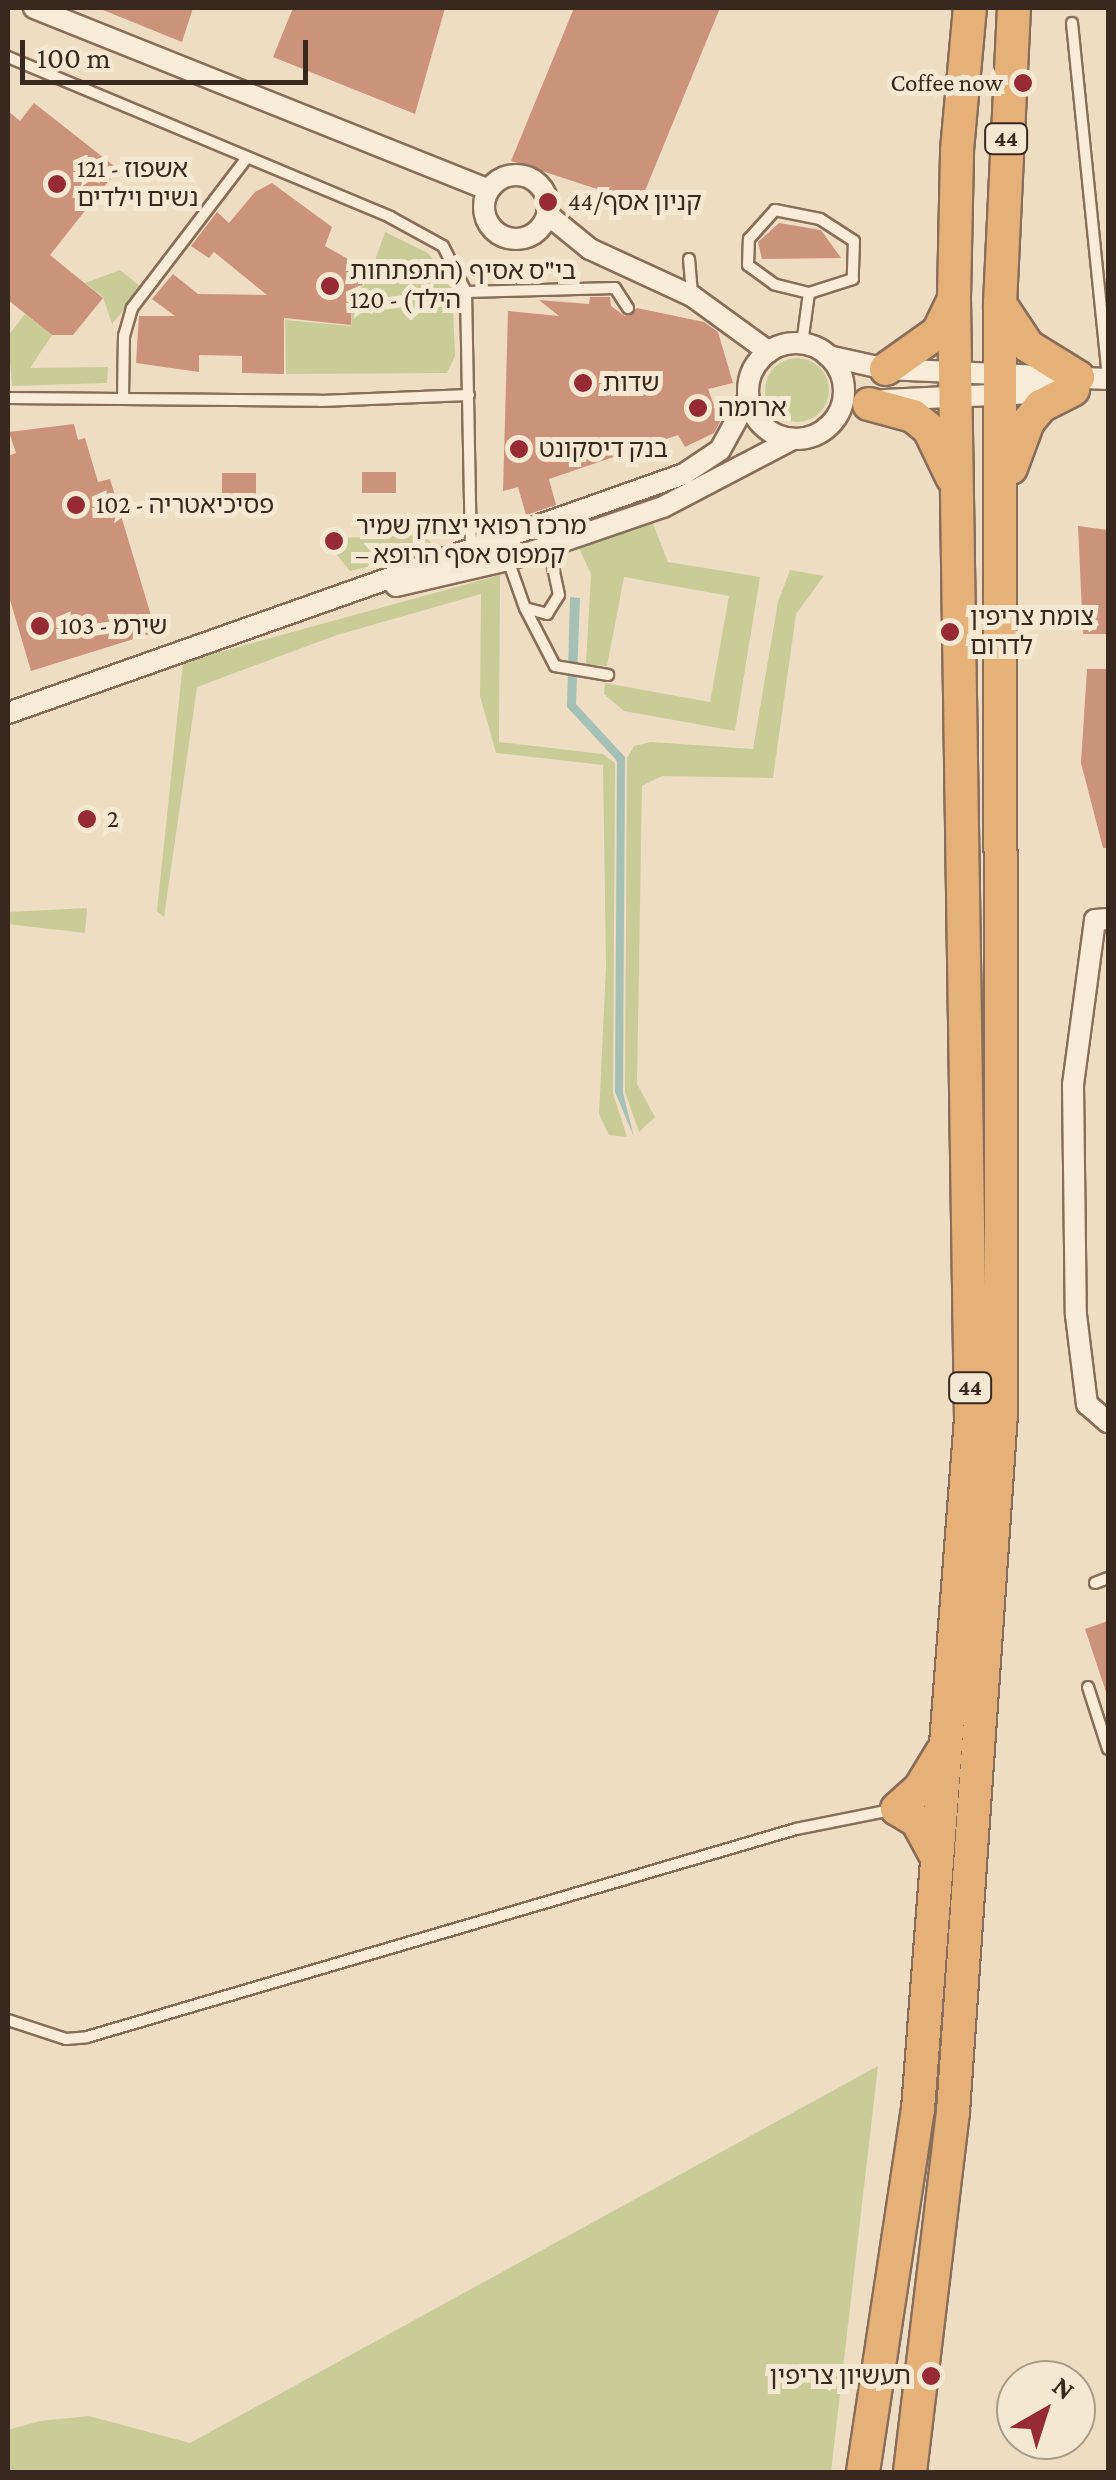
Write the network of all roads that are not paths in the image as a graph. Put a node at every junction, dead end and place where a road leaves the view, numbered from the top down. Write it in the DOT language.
graph roads {
  1 [pos="34,8"];
  2 [pos="970,8"];
  3 [pos="1014,8"];
  4 [pos="1072,24"];
  5 [pos="8,57"];
  6 [pos="246,159"];
  7 [pos="488,190"];
  8 [pos="547,214"];
  9 [pos="689,258"];
  10 [pos="466,292"];
  11 [pos="809,293"];
  12 [pos="692,296"];
  13 [pos="954,297"];
  14 [pos="1000,304"];
  15 [pos="628,308"];
  16 [pos="802,344"];
  17 [pos="768,352"];
  18 [pos="828,356"];
  19 [pos="886,369"];
  20 [pos="956,383"];
  21 [pos="1099,383"];
  22 [pos="1002,386"];
  23 [pos="470,394"];
  24 [pos="8,398"];
  25 [pos="123,398"];
  26 [pos="748,399"];
  27 [pos="869,404"];
  28 [pos="836,418"];
  29 [pos="793,439"];
  30 [pos="1004,491"];
  31 [pos="958,492"];
  32 [pos="542,524"];
  33 [pos="470,546"];
  34 [pos="549,547"];
  35 [pos="508,560"];
  36 [pos="477,568"];
  37 [pos="354,595"];
  38 [pos="525,608"];
  39 [pos="608,675"];
  40 [pos="8,713"];
  41 [pos="1108,919"];
  42 [pos="1108,1422"];
  43 [pos="1108,1578"];
  44 [pos="1095,1583"];
  45 [pos="1088,1688"];
  46 [pos="947,1728"];
  47 [pos="1108,1748"];
  48 [pos="897,1809"];
  49 [pos="937,1858"];
  50 [pos="8,2020"];
  51 [pos="862,2472"];
  52 [pos="910,2472"];
  1 -- 7 [label="street"];
  2 -- 13 [label="highway, 44"];
  3 -- 14 [label="highway, 44"];
  4 -- 21 [label="lane"];
  5 -- 6 [label="lane"];
  6 -- 10 [label="lane"];
  6 -- 25 [label="lane"];
  7 -- 8 [label="street"];
  7 -- 8 [label="street"];
  8 -- 12 [label="street"];
  9 -- 12 [label="lane"];
  10 -- 15 [label="lane"];
  10 -- 23 [label="lane"];
  11 -- 11 [label="lane"];
  11 -- 16 [label="lane"];
  12 -- 17 [label="street"];
  13 -- 19 [label="highway"];
  13 -- 20 [label="highway, 44"];
  14 -- 21 [label="highway"];
  14 -- 22 [label="highway, 44"];
  16 -- 17 [label="street"];
  16 -- 18 [label="street"];
  17 -- 26 [label="street"];
  18 -- 19 [label="street"];
  18 -- 28 [label="street"];
  19 -- 20 [label="street"];
  20 -- 22 [label="street"];
  20 -- 27 [label="street"];
  20 -- 31 [label="highway, 44"];
  21 -- 22 [label="street"];
  21 -- 30 [label="highway"];
  22 -- 30 [label="highway, 44"];
  23 -- 25 [label="lane"];
  23 -- 33 [label="lane"];
  24 -- 25 [label="lane"];
  26 -- 29 [label="street"];
  26 -- 32 [label="street"];
  27 -- 28 [label="street"];
  27 -- 31 [label="highway"];
  28 -- 29 [label="street"];
  29 -- 34 [label="street"];
  30 -- 52 [label="highway, 44"];
  31 -- 46 [label="highway, 44"];
  32 -- 33 [label="street"];
  32 -- 34 [label="lane"];
  33 -- 36 [label="lane"];
  33 -- 37 [label="street"];
  34 -- 35 [label="street"];
  34 -- 38 [label="lane"];
  35 -- 36 [label="street"];
  35 -- 38 [label="lane"];
  36 -- 37 [label="street"];
  37 -- 40 [label="street"];
  38 -- 39 [label="lane"];
  41 -- 42 [label="street"];
  43 -- 44 [label="lane"];
  45 -- 47 [label="lane"];
  46 -- 48 [label="highway"];
  46 -- 49 [label="highway, 44"];
  48 -- 49 [label="highway"];
  48 -- 50 [label="lane"];
  49 -- 51 [label="highway, 44"];
}
